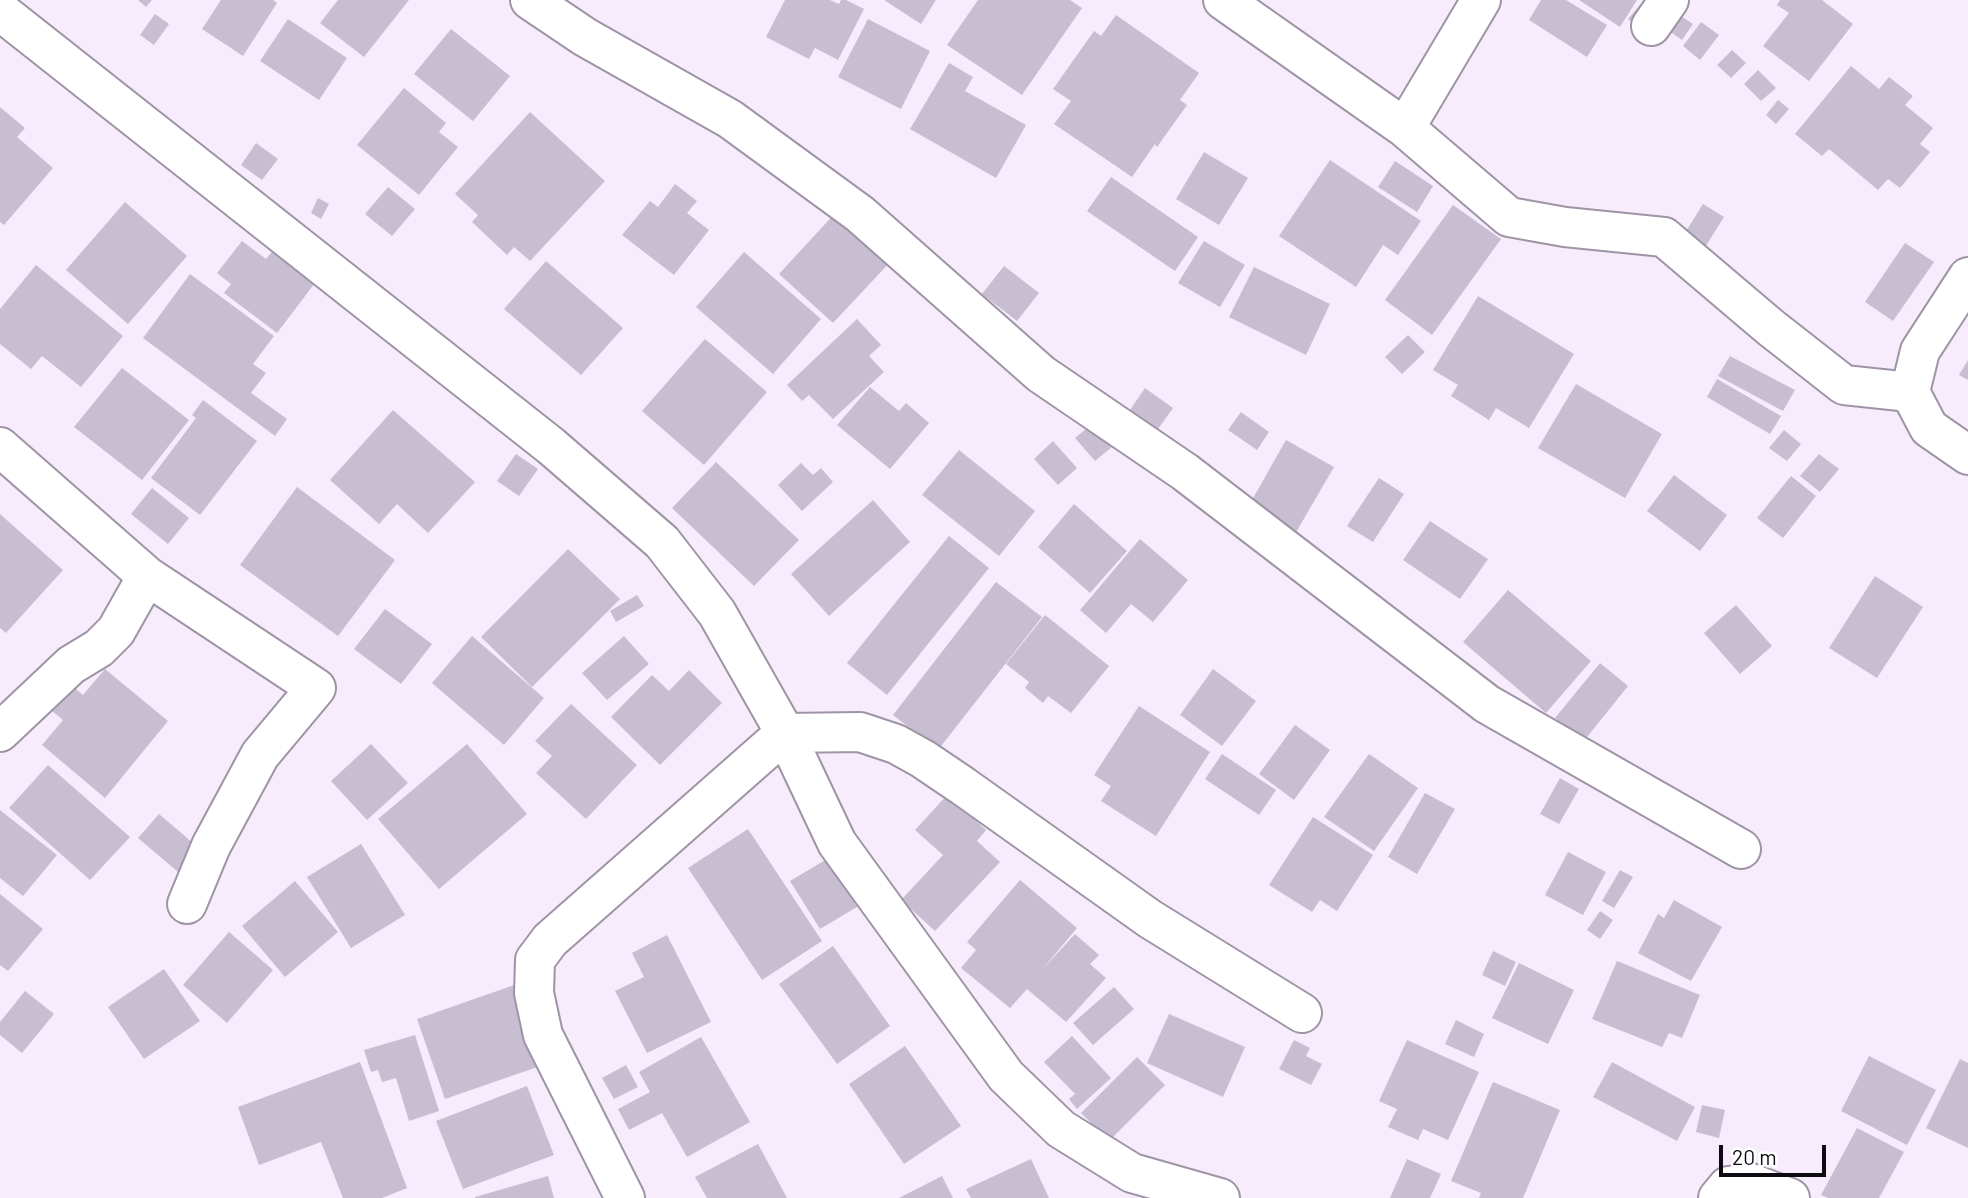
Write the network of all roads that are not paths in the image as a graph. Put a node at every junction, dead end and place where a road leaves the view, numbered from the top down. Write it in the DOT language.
graph roads {
  1 [pos="530,0"];
  2 [pos="1223,0"];
  3 [pos="1481,0"];
  4 [pos="0,10"];
  5 [pos="1405,128"];
  6 [pos="1968,277"];
  7 [pos="1910,392"];
  8 [pos="0,447"];
  9 [pos="1968,455"];
  10 [pos="147,576"];
  11 [pos="0,732"];
  12 [pos="785,733"];
  13 [pos="1741,849"];
  14 [pos="187,904"];
  15 [pos="1302,1013"];
  16 [pos="625,1198"];
  17 [pos="1220,1198"];
  18 [pos="1718,1198"];
  19 [pos="1790,1198"];
  1 -- 13 [label="street"];
  2 -- 5 [label="street"];
  3 -- 5 [label="street"];
  4 -- 12 [label="street"];
  5 -- 7 [label="street"];
  6 -- 7 [label="street"];
  7 -- 9 [label="street"];
  8 -- 10 [label="street"];
  10 -- 11 [label="street"];
  10 -- 14 [label="street"];
  12 -- 15 [label="street"];
  12 -- 16 [label="street"];
  12 -- 17 [label="street"];
  18 -- 19 [label="street"];
}
